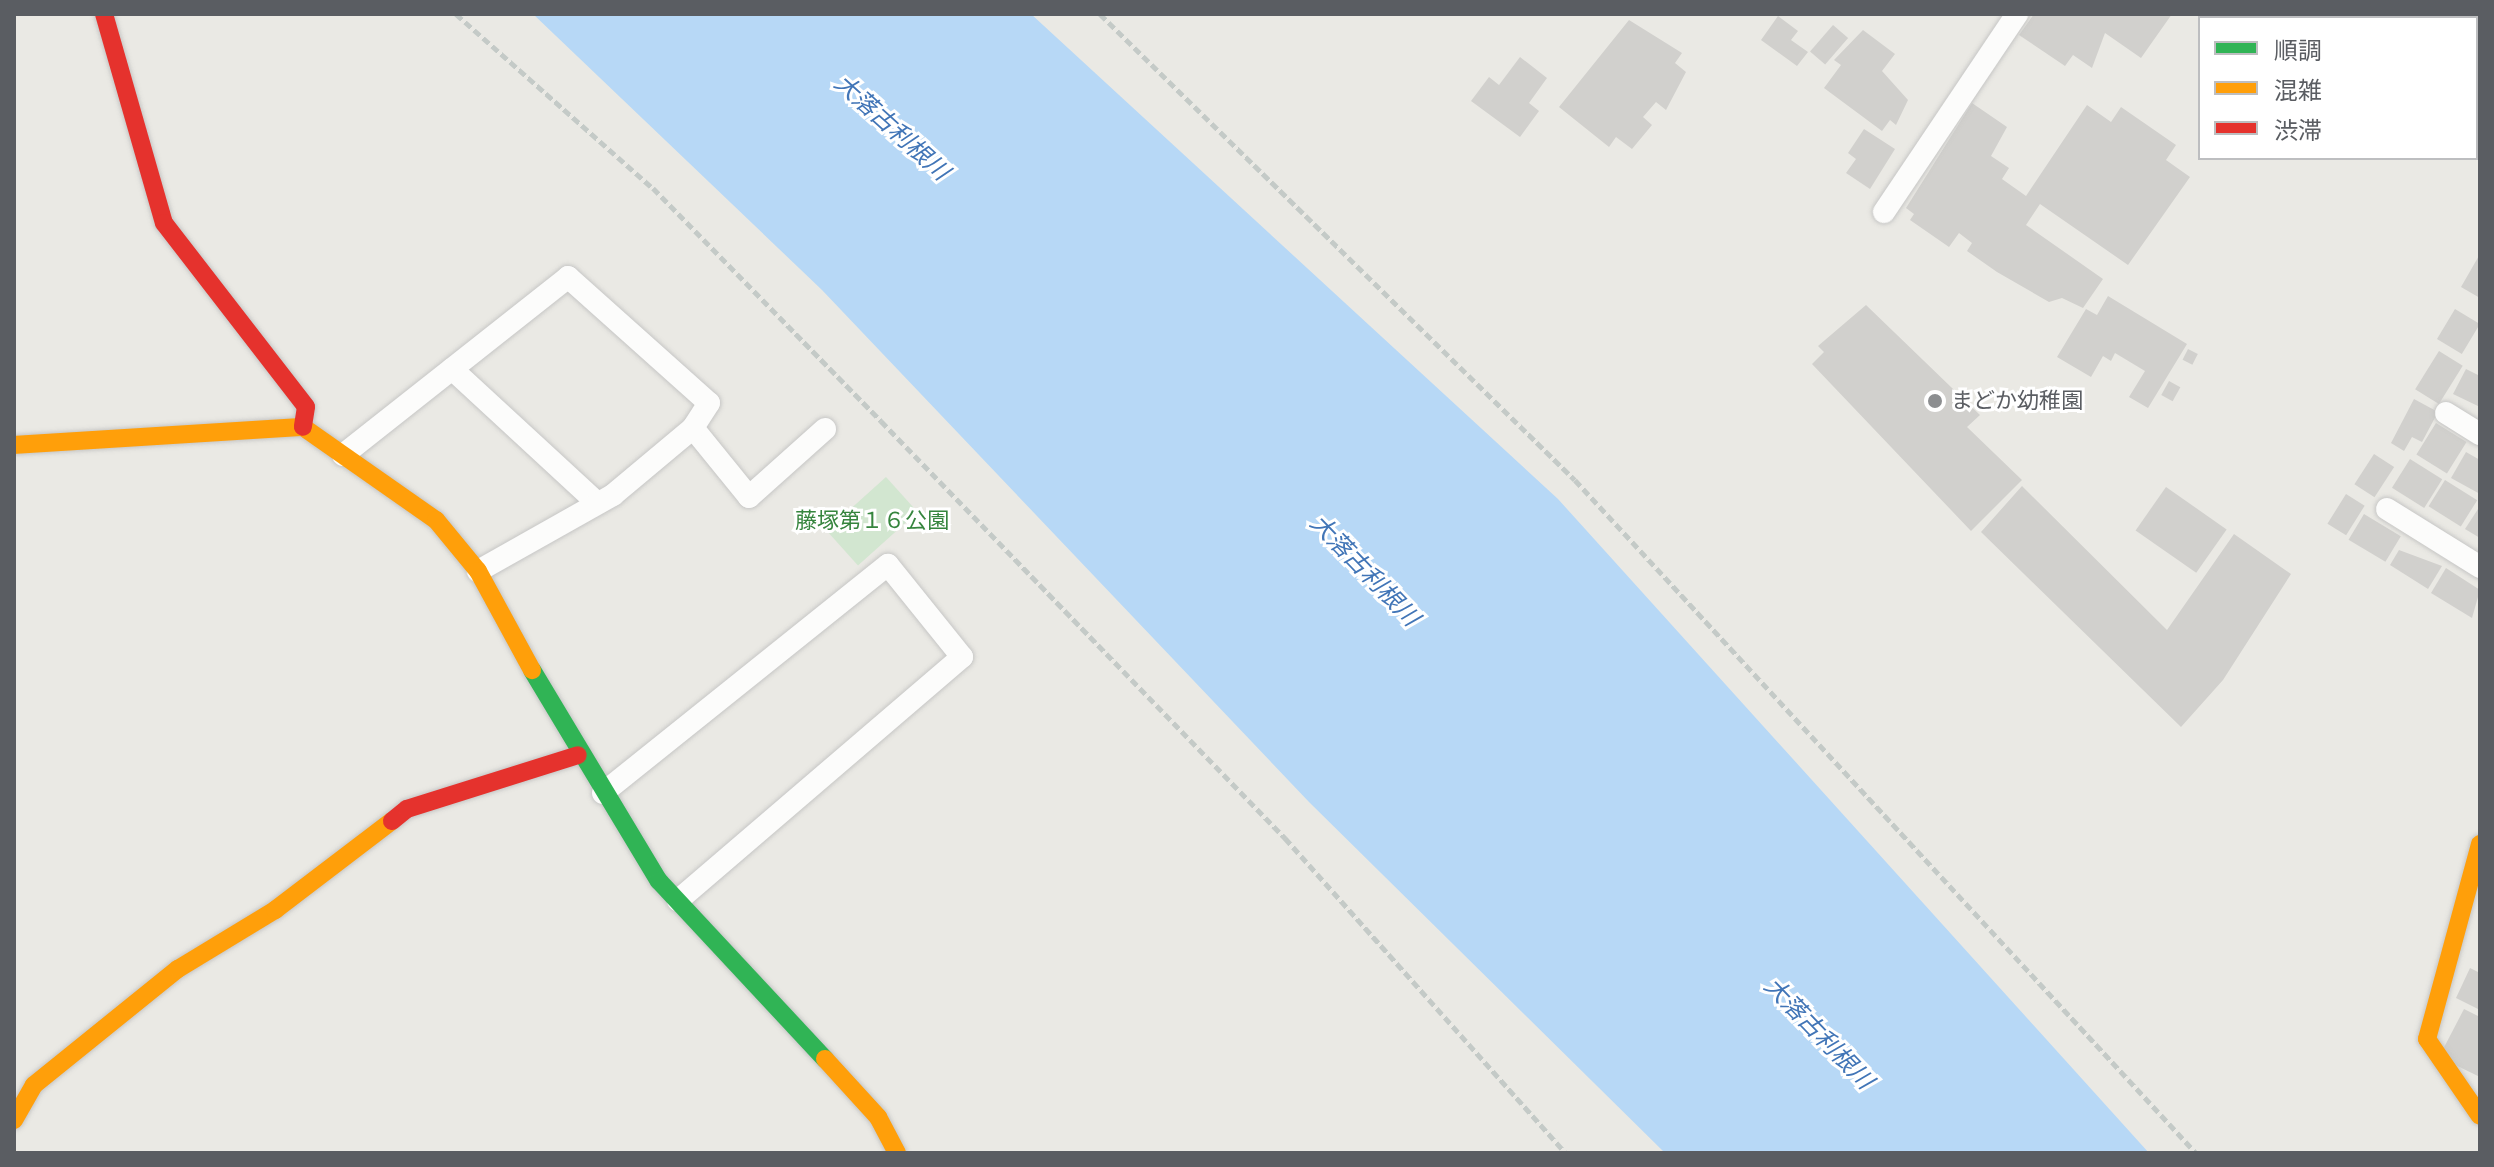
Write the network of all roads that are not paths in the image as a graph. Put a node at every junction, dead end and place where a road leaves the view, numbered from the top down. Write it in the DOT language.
graph roads {
  1 [pos="104,14"];
  2 [pos="2017,14"];
  3 [pos="1884,212"];
  4 [pos="452,369"];
  5 [pos="2446,413"];
  6 [pos="303,427"];
  7 [pos="693,428"];
  8 [pos="825,429"];
  9 [pos="2480,434"];
  10 [pos="14,445"];
  11 [pos="343,455"];
  12 [pos="596,502"];
  13 [pos="2387,509"];
  14 [pos="2480,567"];
  15 [pos="478,571"];
  16 [pos="578,755"];
  17 [pos="603,793"];
  18 [pos="2480,844"];
  19 [pos="678,900"];
  20 [pos="2480,1116"];
  21 [pos="14,1120"];
  22 [pos="897,1153"];
  1 -- 6 [label="street"];
  2 -- 3 [label="lane"];
  4 -- 7 [label="lane"];
  4 -- 11 [label="lane"];
  4 -- 12 [label="lane"];
  5 -- 9 [label="lane"];
  6 -- 10 [label="street"];
  6 -- 11 [label="street"];
  7 -- 8 [label="lane"];
  7 -- 12 [label="lane"];
  11 -- 15 [label="street"];
  12 -- 15 [label="lane"];
  13 -- 14 [label="lane"];
  15 -- 16 [label="street"];
  16 -- 17 [label="street"];
  16 -- 21 [label="street"];
  17 -- 19 [label="street"];
  17 -- 19 [label="lane"];
  18 -- 20 [label="street"];
  19 -- 22 [label="street"];
}
